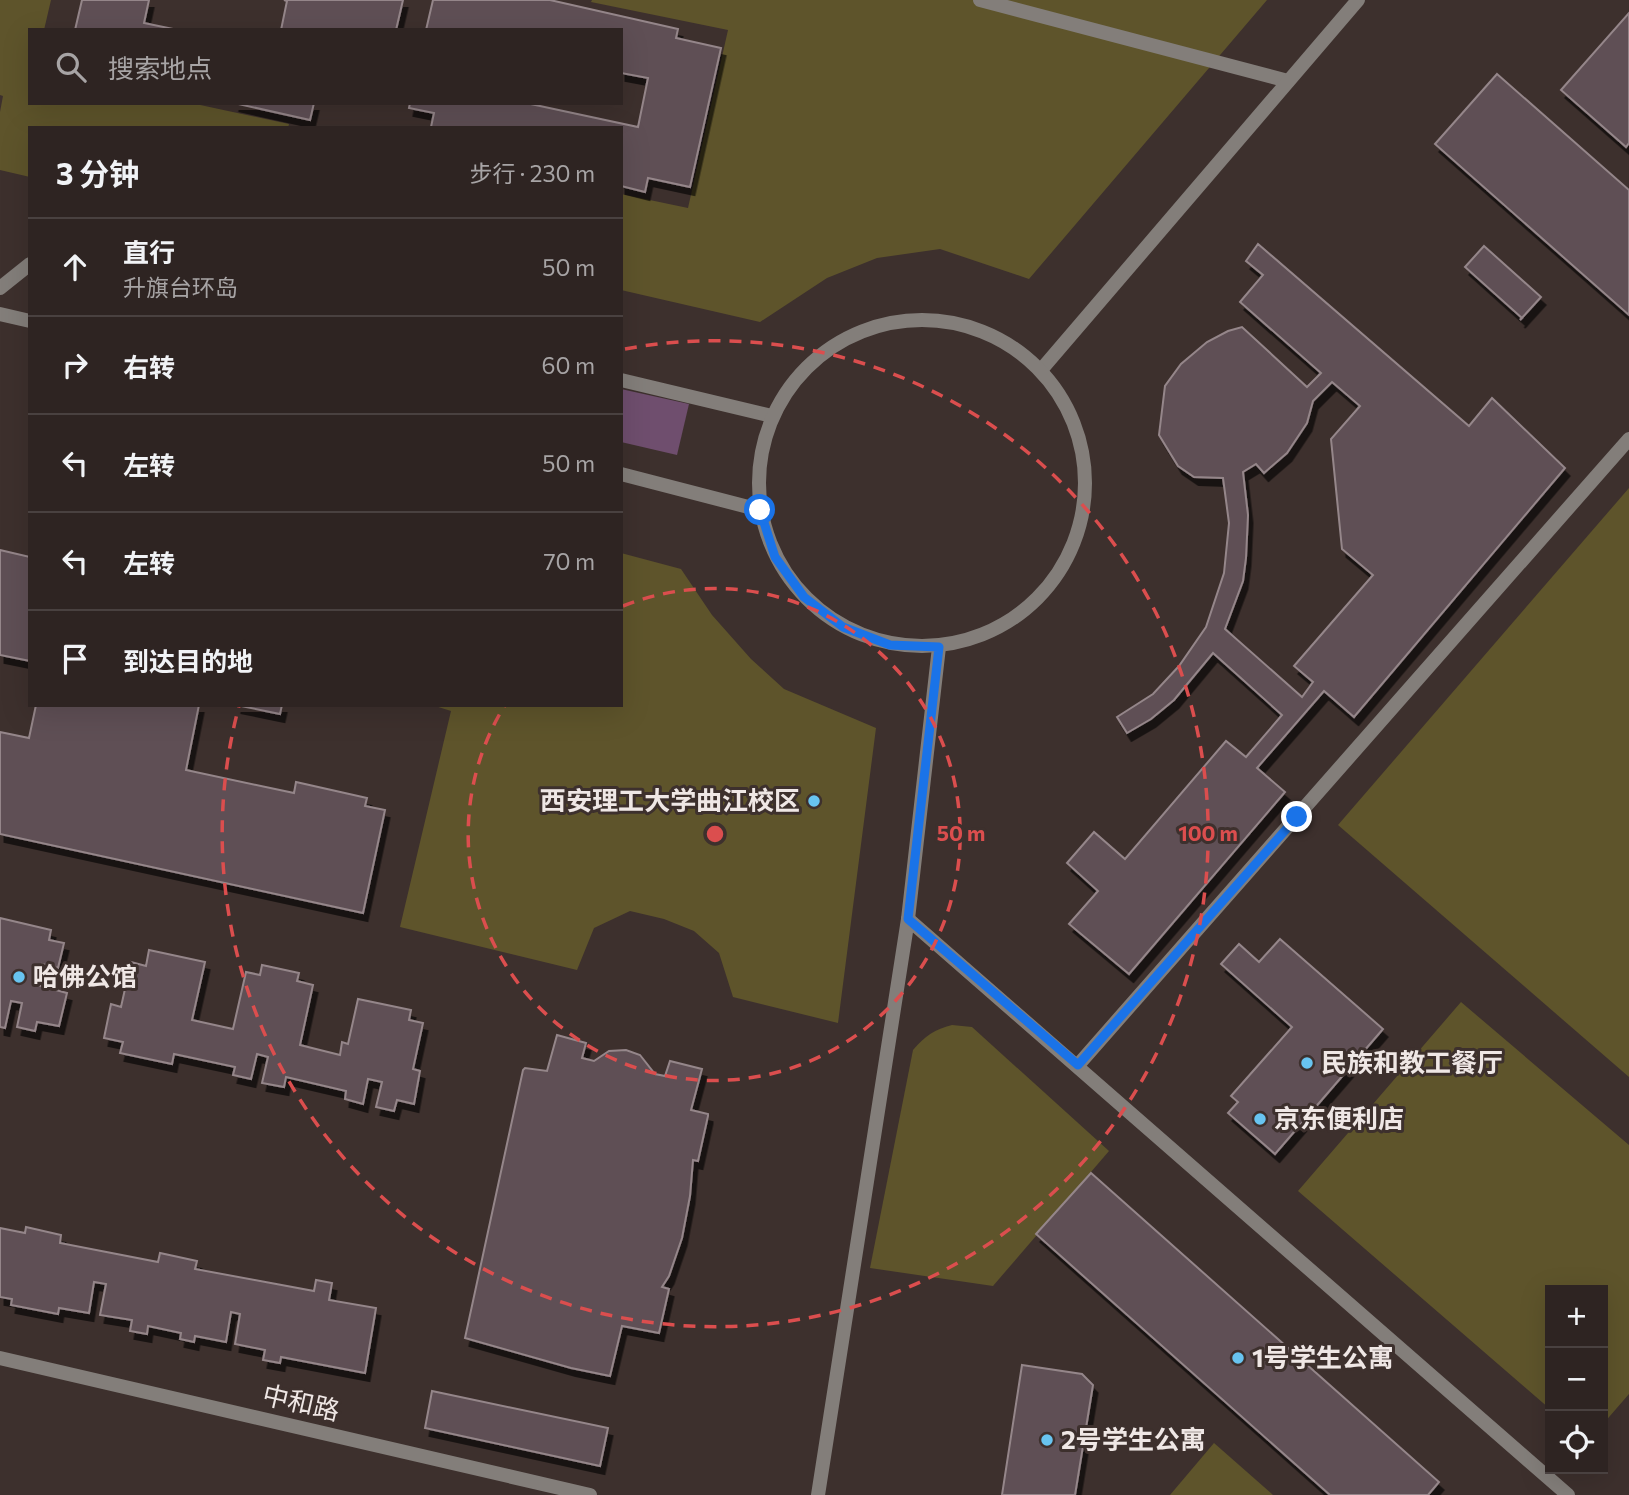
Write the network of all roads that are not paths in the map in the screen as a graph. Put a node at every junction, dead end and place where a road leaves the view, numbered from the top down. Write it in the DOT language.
graph roads {
  1 [pos="980,0"];
  2 [pos="1358,0"];
  3 [pos="1288,81"];
  4 [pos="28,266"];
  5 [pos="0,288"];
  6 [pos="0,314"];
  7 [pos="28,321"];
  8 [pos="1041,370"];
  9 [pos="623,380"];
  10 [pos="772,416"];
  11 [pos="1629,439"];
  12 [pos="623,475"];
  13 [pos="760,510"];
  14 [pos="939,647"];
  15 [pos="908,919"];
  16 [pos="1078,1065"];
  17 [pos="0,1358"];
  18 [pos="590,1495"];
  19 [pos="818,1495"];
  20 [pos="1568,1495"];
  1 -- 3 [label="street"];
  2 -- 3 [label="street"];
  3 -- 8 [label="street"];
  4 -- 5 [label="street"];
  6 -- 7 [label="street"];
  8 -- 10 [label="street"];
  8 -- 14 [label="street"];
  9 -- 10 [label="street"];
  10 -- 13 [label="street"];
  11 -- 16 [label="street"];
  12 -- 13 [label="street"];
  13 -- 14 [label="street"];
  14 -- 15 [label="street"];
  15 -- 16 [label="street"];
  15 -- 19 [label="street"];
  16 -- 20 [label="street"];
  17 -- 18 [label="street, 中和路"];
}
